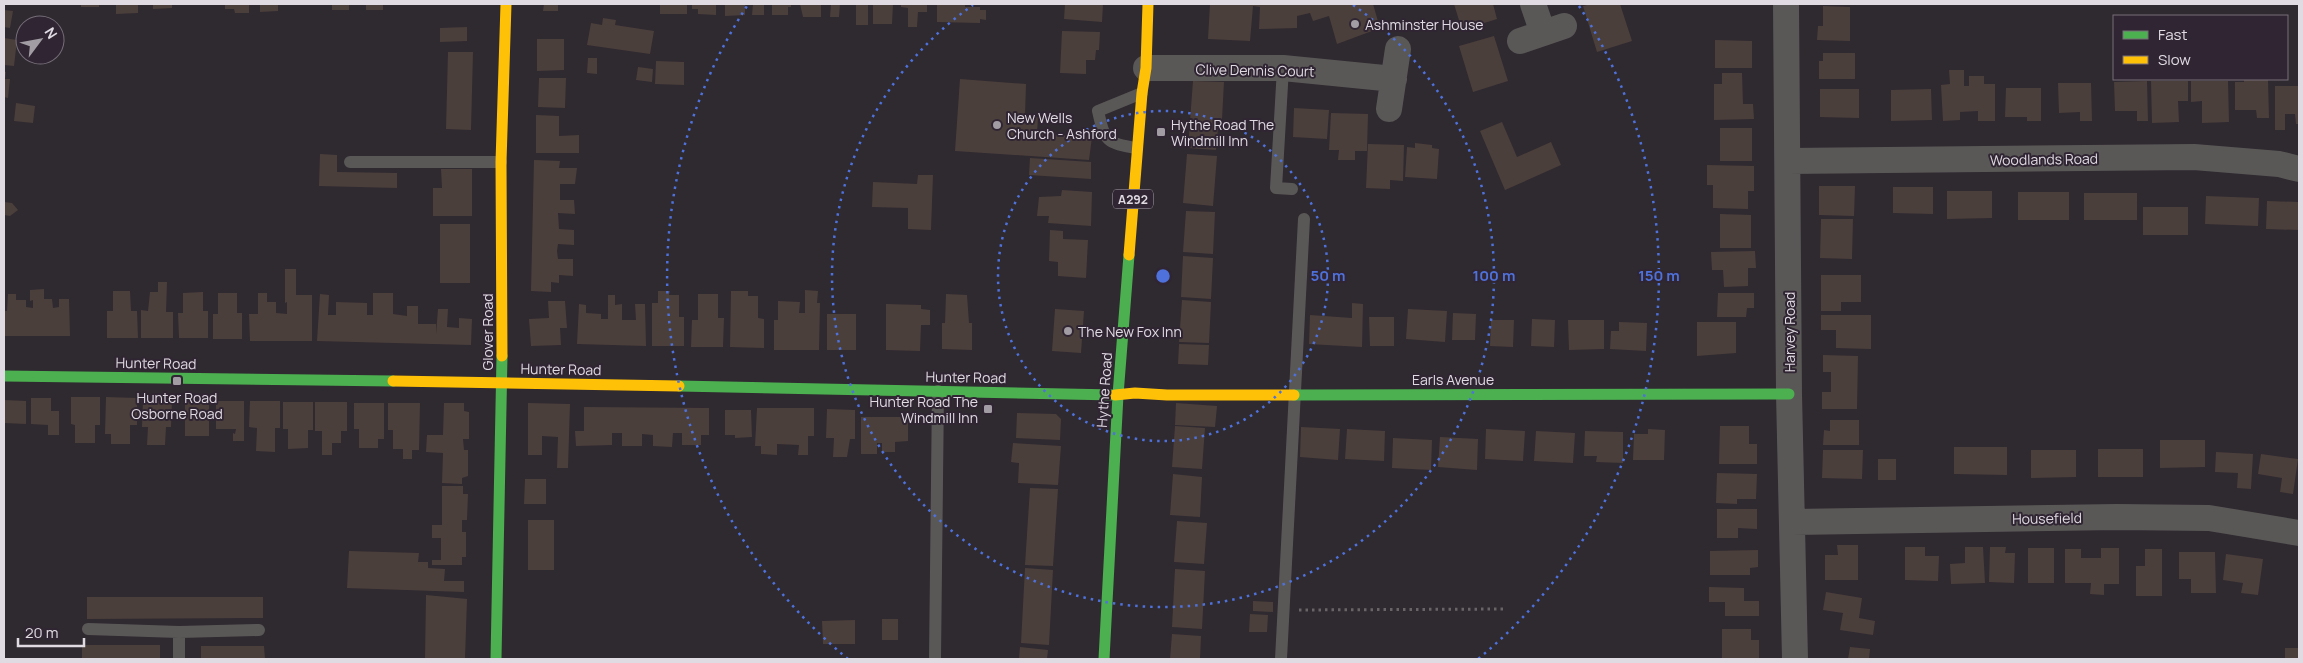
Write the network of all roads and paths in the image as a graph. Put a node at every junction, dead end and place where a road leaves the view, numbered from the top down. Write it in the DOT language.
graph roads {
  1 [pos="506,4"];
  2 [pos="1148,4"];
  3 [pos="1533,4"];
  4 [pos="1786,4"];
  5 [pos="1542,34"];
  6 [pos="1398,49"];
  7 [pos="1283,68"];
  8 [pos="1394,79"];
  9 [pos="1144,81"];
  10 [pos="1390,109"];
  11 [pos="1137,148"];
  12 [pos="1788,161"];
  13 [pos="350,162"];
  14 [pos="501,162"];
  15 [pos="2299,169"];
  16 [pos="1292,189"];
  17 [pos="1304,219"];
  18 [pos="4,376"];
  19 [pos="502,382"];
  20 [pos="938,391"];
  21 [pos="1296,394"];
  22 [pos="1789,394"];
  23 [pos="1118,395"];
  24 [pos="1792,522"];
  25 [pos="2299,533"];
  26 [pos="1505,609"];
  27 [pos="1284,610"];
  28 [pos="88,629"];
  29 [pos="260,630"];
  30 [pos="179,632"];
  31 [pos="179,659"];
  32 [pos="496,659"];
  33 [pos="934,659"];
  34 [pos="1104,659"];
  35 [pos="1281,659"];
  36 [pos="1795,659"];
  1 -- 14 [label="street, Glover Road"];
  2 -- 9 [label="street, Hythe Road / A292"];
  3 -- 5 [label="street"];
  4 -- 12 [label="street, Harvey Road"];
  6 -- 8 [label="street"];
  7 -- 8 [label="street, Clive Dennis Court"];
  7 -- 9 [label="street, Clive Dennis Court"];
  7 -- 16 [label="lane"];
  8 -- 10 [label="street"];
  9 -- 11 [label="street, Hythe Road / A292"];
  9 -- 11 [label="lane"];
  11 -- 23 [label="street, Hythe Road / A292"];
  12 -- 15 [label="street, Woodlands Road"];
  12 -- 22 [label="street, Harvey Road"];
  13 -- 14 [label="lane"];
  14 -- 19 [label="street, Glover Road"];
  17 -- 21 [label="lane"];
  18 -- 19 [label="street, Hunter Road"];
  19 -- 20 [label="street, Hunter Road"];
  19 -- 32 [label="street, Glover Road"];
  20 -- 23 [label="street, Hunter Road"];
  20 -- 33 [label="lane"];
  21 -- 22 [label="street, Earls Avenue"];
  21 -- 23 [label="street, Earls Avenue"];
  21 -- 27 [label="lane"];
  22 -- 24 [label="street, Harvey Road"];
  23 -- 34 [label="street, Hythe Road / A292"];
  24 -- 25 [label="street, Housefield"];
  24 -- 36 [label="street, Harvey Road"];
  26 -- 27 [label="path"];
  27 -- 35 [label="lane"];
  28 -- 30 [label="lane"];
  29 -- 30 [label="lane"];
  30 -- 31 [label="lane"];
}
